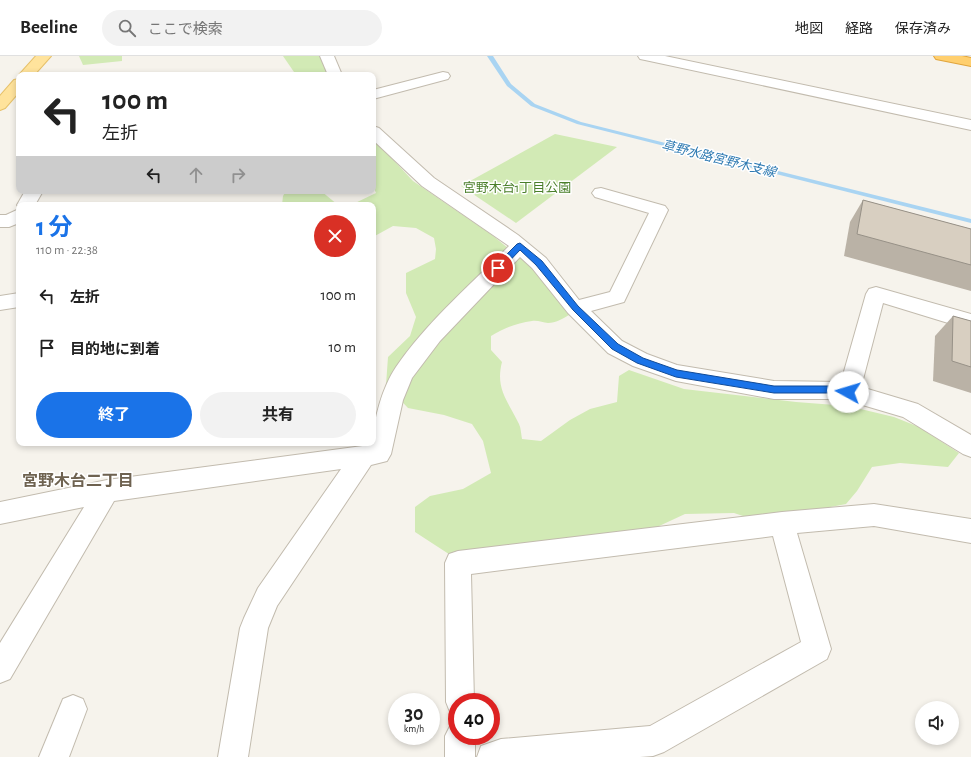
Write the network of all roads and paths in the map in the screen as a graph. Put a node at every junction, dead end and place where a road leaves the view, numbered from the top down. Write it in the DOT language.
graph roads {
  1 [pos="44,56"];
  2 [pos="327,56"];
  3 [pos="645,56"];
  4 [pos="941,56"];
  5 [pos="971,62"];
  6 [pos="29,72"];
  7 [pos="334,72"];
  8 [pos="443,76"];
  9 [pos="16,86"];
  10 [pos="376,94"];
  11 [pos="0,105"];
  12 [pos="971,125"];
  13 [pos="376,134"];
  14 [pos="601,193"];
  15 [pos="16,217"];
  16 [pos="0,221"];
  17 [pos="520,246"];
  18 [pos="16,300"];
  19 [pos="0,303"];
  20 [pos="575,308"];
  21 [pos="971,322"];
  22 [pos="848,392"];
  23 [pos="971,447"];
  24 [pos="364,456"];
  25 [pos="107,491"];
  26 [pos="0,513"];
  27 [pos="782,523"];
  28 [pos="971,531"];
  29 [pos="0,669"];
  30 [pos="460,693"];
  31 [pos="73,709"];
  32 [pos="460,745"];
  33 [pos="54,757"];
  34 [pos="233,757"];
  35 [pos="460,757"];
  36 [pos="492,757"];
  1 -- 6 [label="main road"];
  2 -- 7 [label="street"];
  3 -- 12 [label="street"];
  4 -- 5 [label="highway"];
  8 -- 10 [label="street"];
  9 -- 11 [label="main road"];
  13 -- 17 [label="street"];
  14 -- 20 [label="street"];
  15 -- 16 [label="street"];
  17 -- 20 [label="street"];
  17 -- 24 [label="street"];
  18 -- 19 [label="street"];
  20 -- 22 [label="street"];
  21 -- 22 [label="street"];
  22 -- 23 [label="street"];
  24 -- 25 [label="street"];
  24 -- 34 [label="street"];
  25 -- 26 [label="street"];
  25 -- 29 [label="street"];
  27 -- 28 [label="street"];
  27 -- 30 [label="street"];
  27 -- 36 [label="street"];
  31 -- 33 [label="street"];
  32 -- 35 [label="street"];
}
